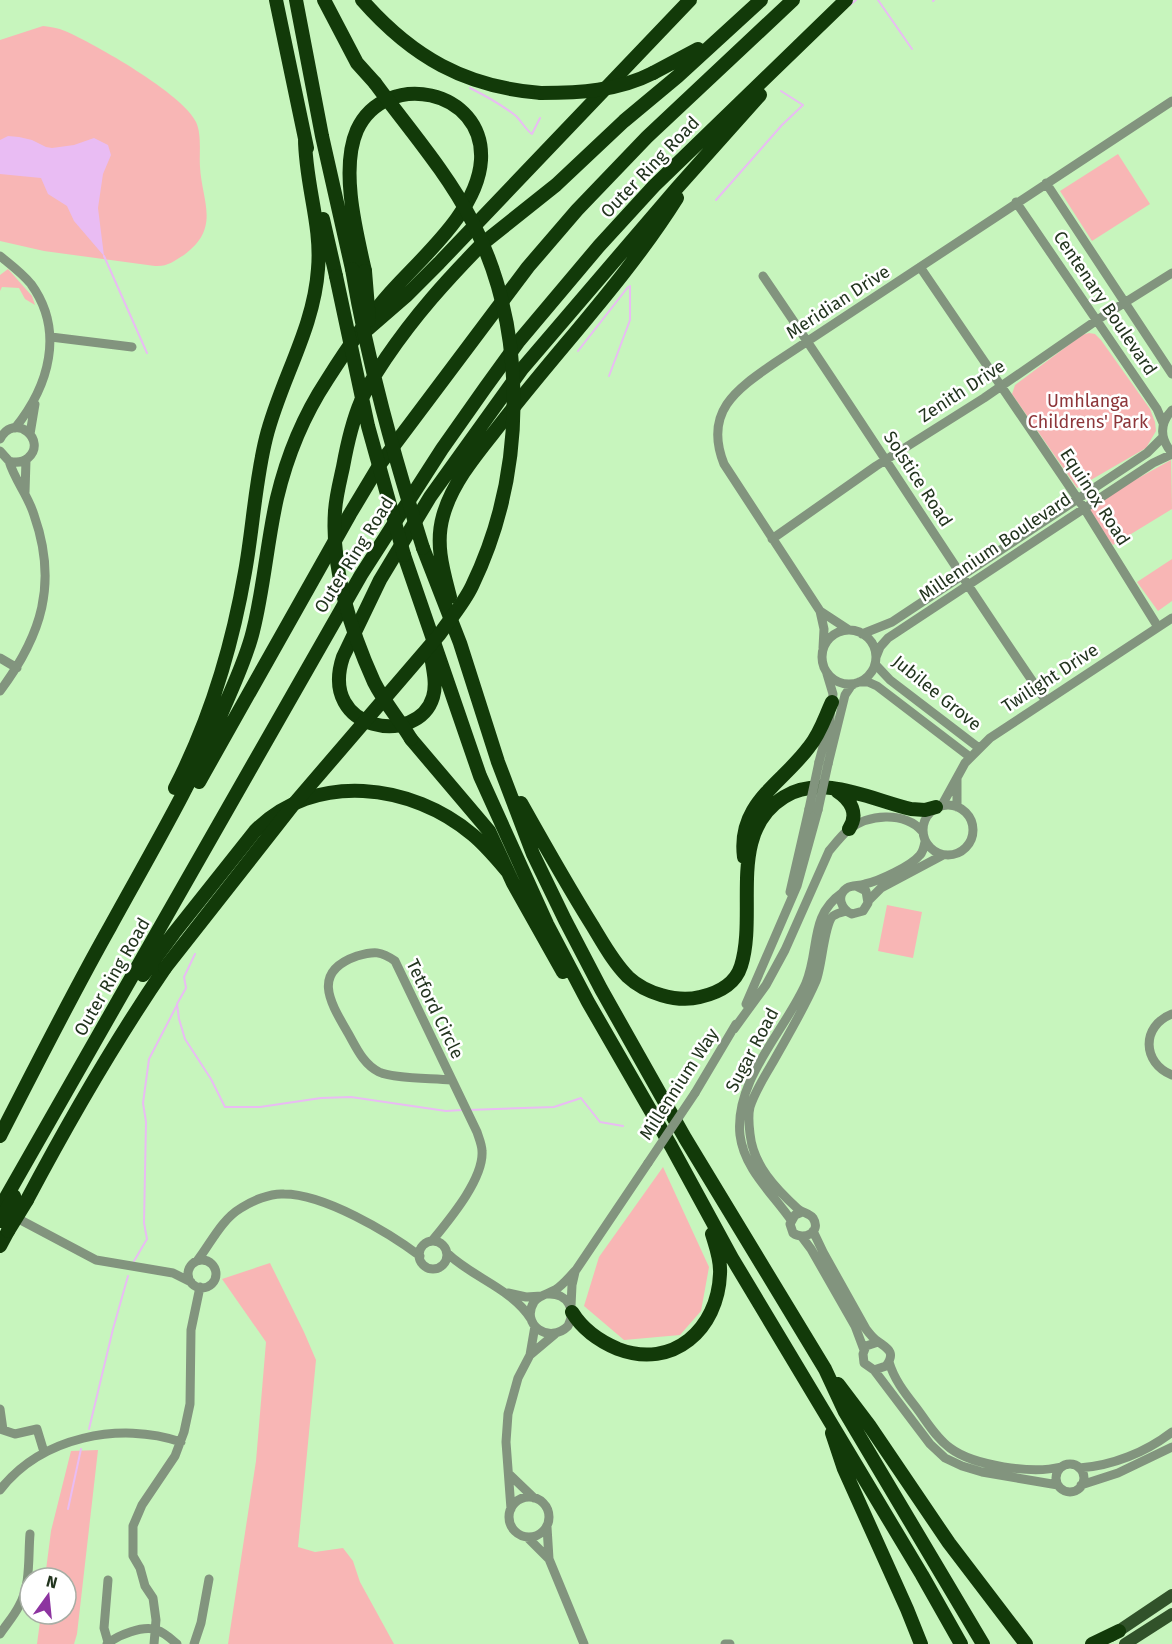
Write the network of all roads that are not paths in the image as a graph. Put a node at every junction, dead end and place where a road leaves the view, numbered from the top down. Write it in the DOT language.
graph roads {
  1 [pos="276,0"];
  2 [pos="296,0"];
  3 [pos="324,0"];
  4 [pos="362,0"];
  5 [pos="690,0"];
  6 [pos="761,0"];
  7 [pos="793,0"];
  8 [pos="842,3"];
  9 [pos="727,29"];
  10 [pos="1169,102"];
  11 [pos="1172,113"];
  12 [pos="305,138"];
  13 [pos="715,144"];
  14 [pos="1046,183"];
  15 [pos="1016,202"];
  16 [pos="0,256"];
  17 [pos="920,267"];
  18 [pos="359,270"];
  19 [pos="1172,273"];
  20 [pos="763,276"];
  21 [pos="1126,302"];
  22 [pos="1097,320"];
  23 [pos="51,337"];
  24 [pos="354,338"];
  25 [pos="808,341"];
  26 [pos="132,346"];
  27 [pos="1172,374"];
  28 [pos="1002,386"];
  29 [pos="36,398"];
  30 [pos="1172,410"];
  31 [pos="1163,423"];
  32 [pos="15,428"];
  33 [pos="30,434"];
  34 [pos="1163,436"];
  35 [pos="0,438"];
  36 [pos="0,451"];
  37 [pos="1172,453"];
  38 [pos="26,460"];
  39 [pos="886,460"];
  40 [pos="9,461"];
  41 [pos="25,492"];
  42 [pos="1078,498"];
  43 [pos="1084,507"];
  44 [pos="772,539"];
  45 [pos="404,555"];
  46 [pos="960,576"];
  47 [pos="967,586"];
  48 [pos="820,611"];
  49 [pos="1172,618"];
  50 [pos="1158,627"];
  51 [pos="849,630"];
  52 [pos="862,634"];
  53 [pos="460,643"];
  54 [pos="823,650"];
  55 [pos="0,658"];
  56 [pos="876,661"];
  57 [pos="17,668"];
  58 [pos="826,670"];
  59 [pos="857,683"];
  60 [pos="0,691"];
  61 [pos="1046,701"];
  62 [pos="832,702"];
  63 [pos="979,748"];
  64 [pos="970,757"];
  65 [pos="498,762"];
  66 [pos="824,763"];
  67 [pos="957,777"];
  68 [pos="830,788"];
  69 [pos="939,806"];
  70 [pos="957,807"];
  71 [pos="849,829"];
  72 [pos="922,831"];
  73 [pos="926,842"];
  74 [pos="944,855"];
  75 [pos="507,871"];
  76 [pos="747,874"];
  77 [pos="856,886"];
  78 [pos="842,893"];
  79 [pos="869,900"];
  80 [pos="846,911"];
  81 [pos="588,1002"];
  82 [pos="1172,1014"];
  83 [pos="734,1029"];
  84 [pos="1172,1075"];
  85 [pos="451,1080"];
  86 [pos="0,1118"];
  87 [pos="0,1137"];
  88 [pos="17,1195"];
  89 [pos="702,1202"];
  90 [pos="0,1209"];
  91 [pos="802,1212"];
  92 [pos="791,1220"];
  93 [pos="448,1221"];
  94 [pos="4,1226"];
  95 [pos="813,1231"];
  96 [pos="802,1237"];
  97 [pos="213,1240"];
  98 [pos="399,1240"];
  99 [pos="428,1243"];
  100 [pos="0,1246"];
  101 [pos="445,1249"];
  102 [pos="420,1256"];
  103 [pos="194,1263"];
  104 [pos="443,1265"];
  105 [pos="213,1266"];
  106 [pos="460,1266"];
  107 [pos="576,1270"];
  108 [pos="173,1274"];
  109 [pos="196,1285"];
  110 [pos="506,1293"];
  111 [pos="545,1295"];
  112 [pos="571,1309"];
  113 [pos="534,1324"];
  114 [pos="555,1334"];
  115 [pos="878,1342"];
  116 [pos="864,1350"];
  117 [pos="530,1355"];
  118 [pos="889,1362"];
  119 [pos="825,1369"];
  120 [pos="874,1370"];
  121 [pos="0,1409"];
  122 [pos="828,1416"];
  123 [pos="2,1429"];
  124 [pos="1172,1432"];
  125 [pos="181,1442"];
  126 [pos="1172,1447"];
  127 [pos="44,1452"];
  128 [pos="1061,1467"];
  129 [pos="1079,1468"];
  130 [pos="510,1475"];
  131 [pos="1058,1485"];
  132 [pos="1081,1485"];
  133 [pos="0,1490"];
  134 [pos="534,1498"];
  135 [pos="511,1509"];
  136 [pos="547,1527"];
  137 [pos="30,1534"];
  138 [pos="527,1537"];
  139 [pos="549,1559"];
  140 [pos="209,1579"];
  141 [pos="108,1580"];
  142 [pos="1172,1595"];
  143 [pos="998,1607"];
  144 [pos="1172,1614"];
  145 [pos="155,1629"];
  146 [pos="1119,1631"];
  147 [pos="0,1634"];
  148 [pos="107,1643"];
  149 [pos="154,1644"];
  150 [pos="177,1644"];
  151 [pos="194,1644"];
  152 [pos="584,1644"];
  153 [pos="725,1644"];
  154 [pos="730,1644"];
  155 [pos="921,1644"];
  156 [pos="962,1644"];
  157 [pos="983,1644"];
  158 [pos="1026,1644"];
  159 [pos="1035,1644"];
  160 [pos="1092,1644"];
  161 [pos="1097,1644"];
  162 [pos="1125,1644"];
  1 -- 12 [label="highway"];
  2 -- 18 [label="highway"];
  3 -- 88 [label="highway, bridge"];
  4 -- 9 [label="highway, bridge"];
  5 -- 24 [label="highway"];
  6 -- 9 [label="highway"];
  7 -- 87 [label="highway, Outer Ring Road"];
  8 -- 13 [label="highway"];
  8 -- 88 [label="highway, Outer Ring Road"];
  9 -- 75 [label="highway, bridge"];
  10 -- 11 [label="street"];
  10 -- 14 [label="street, Meridian Drive"];
  12 -- 45 [label="highway, bridge"];
  12 -- 86 [label="highway"];
  13 -- 45 [label="highway"];
  13 -- 53 [label="highway"];
  14 -- 15 [label="street, Meridian Drive"];
  14 -- 21 [label="street, Centenary Boulevard"];
  15 -- 17 [label="street, Meridian Drive"];
  15 -- 22 [label="street, Centenary Boulevard"];
  16 -- 23 [label="street"];
  17 -- 25 [label="street, Meridian Drive"];
  17 -- 28 [label="street, Equinox Road"];
  18 -- 24 [label="highway"];
  18 -- 53 [label="highway, bridge"];
  19 -- 21 [label="street, Zenith Drive"];
  20 -- 25 [label="street, Solstice Road"];
  21 -- 22 [label="street, Zenith Drive"];
  21 -- 27 [label="street, Centenary Boulevard"];
  22 -- 28 [label="street, Zenith Drive"];
  22 -- 31 [label="street, Centenary Boulevard"];
  23 -- 26 [label="street"];
  23 -- 29 [label="street"];
  24 -- 87 [label="highway"];
  25 -- 39 [label="street, Solstice Road"];
  25 -- 44 [label="street, Meridian Drive"];
  28 -- 39 [label="street, Zenith Drive"];
  28 -- 42 [label="street, Equinox Road"];
  29 -- 32 [label="street"];
  29 -- 33 [label="street"];
  30 -- 31 [label="street"];
  31 -- 34 [label="street"];
  32 -- 33 [label="street"];
  32 -- 35 [label="street"];
  33 -- 38 [label="street"];
  34 -- 37 [label="street"];
  34 -- 42 [label="street, Millennium Boulevard"];
  36 -- 40 [label="street"];
  37 -- 43 [label="street, Millennium Boulevard"];
  38 -- 40 [label="street"];
  38 -- 41 [label="street"];
  39 -- 44 [label="street, Zenith Drive"];
  39 -- 46 [label="street, Solstice Road"];
  40 -- 41 [label="street"];
  41 -- 57 [label="street"];
  42 -- 43 [label="street, Equinox Road"];
  42 -- 46 [label="street, Millennium Boulevard"];
  43 -- 47 [label="street, Millennium Boulevard"];
  43 -- 50 [label="street, Equinox Road"];
  44 -- 48 [label="street, Meridian Drive"];
  45 -- 81 [label="highway"];
  46 -- 47 [label="street, Solstice Road"];
  46 -- 52 [label="street, Millennium Boulevard"];
  47 -- 56 [label="street, Millennium Boulevard"];
  47 -- 61 [label="street, Solstice Road"];
  48 -- 51 [label="street, Meridian Drive"];
  48 -- 54 [label="street, Meridian Drive"];
  49 -- 50 [label="street, Twilight Drive"];
  50 -- 61 [label="street, Twilight Drive"];
  51 -- 52 [label="street"];
  51 -- 54 [label="street"];
  52 -- 56 [label="street"];
  53 -- 65 [label="highway"];
  54 -- 58 [label="street"];
  55 -- 57 [label="street"];
  56 -- 59 [label="street, Millennium Boulevard"];
  56 -- 63 [label="street, Jubilee Grove"];
  57 -- 60 [label="street"];
  58 -- 59 [label="street"];
  58 -- 62 [label="street, Millennium Way"];
  59 -- 64 [label="street, Jubilee Grove"];
  59 -- 66 [label="street, Millennium Way"];
  61 -- 63 [label="street, Twilight Drive"];
  62 -- 66 [label="street, Millennium Way"];
  62 -- 76 [label="highway"];
  63 -- 64 [label="street, Twilight Drive"];
  64 -- 67 [label="street, Twilight Drive"];
  65 -- 76 [label="highway"];
  65 -- 119 [label="highway"];
  66 -- 83 [label="street, Millennium Way, bridge"];
  67 -- 69 [label="street, Twilight Drive"];
  67 -- 70 [label="street"];
  68 -- 69 [label="highway"];
  68 -- 71 [label="highway"];
  68 -- 76 [label="highway"];
  69 -- 70 [label="street"];
  69 -- 72 [label="street"];
  70 -- 74 [label="street"];
  71 -- 72 [label="street"];
  71 -- 83 [label="street"];
  72 -- 73 [label="street"];
  73 -- 74 [label="street"];
  73 -- 77 [label="street"];
  74 -- 79 [label="street"];
  75 -- 81 [label="highway"];
  75 -- 88 [label="highway, bridge"];
  77 -- 78 [label="street"];
  77 -- 79 [label="street"];
  78 -- 80 [label="street"];
  78 -- 92 [label="street, Sugar Road"];
  79 -- 80 [label="street"];
  80 -- 91 [label="street, Sugar Road"];
  81 -- 89 [label="highway"];
  82 -- 84 [label="street"];
  83 -- 107 [label="street, Millennium Way, bridge"];
  85 -- 85 [label="street, Tetford Circle"];
  85 -- 93 [label="street, Tetford Circle"];
  88 -- 90 [label="highway, Outer Ring Road"];
  88 -- 94 [label="highway, bridge"];
  89 -- 112 [label="highway"];
  89 -- 122 [label="highway"];
  90 -- 108 [label="street"];
  91 -- 92 [label="street"];
  91 -- 95 [label="street"];
  92 -- 96 [label="street"];
  93 -- 99 [label="street, Tetford Circle"];
  93 -- 101 [label="street, Tetford Circle"];
  94 -- 100 [label="highway"];
  95 -- 96 [label="street"];
  95 -- 115 [label="street"];
  96 -- 116 [label="street"];
  97 -- 98 [label="street"];
  97 -- 103 [label="street"];
  97 -- 105 [label="street"];
  98 -- 99 [label="street"];
  98 -- 102 [label="street"];
  99 -- 101 [label="street"];
  99 -- 102 [label="street"];
  101 -- 104 [label="street"];
  101 -- 106 [label="street"];
  102 -- 104 [label="street"];
  103 -- 105 [label="street"];
  103 -- 108 [label="street"];
  103 -- 109 [label="street"];
  104 -- 106 [label="street"];
  105 -- 109 [label="street"];
  106 -- 110 [label="street"];
  107 -- 111 [label="street, Millennium Way"];
  107 -- 112 [label="street, Millennium Way"];
  108 -- 109 [label="street"];
  109 -- 125 [label="street"];
  110 -- 111 [label="street"];
  110 -- 113 [label="street"];
  111 -- 112 [label="street"];
  111 -- 113 [label="street"];
  112 -- 114 [label="street"];
  113 -- 114 [label="street"];
  113 -- 117 [label="street"];
  114 -- 117 [label="street"];
  115 -- 116 [label="street"];
  115 -- 118 [label="street"];
  116 -- 120 [label="street"];
  117 -- 130 [label="street"];
  118 -- 120 [label="street"];
  118 -- 128 [label="street"];
  119 -- 143 [label="highway"];
  119 -- 157 [label="highway"];
  120 -- 131 [label="street"];
  121 -- 123 [label="street"];
  122 -- 155 [label="highway"];
  122 -- 156 [label="highway"];
  123 -- 127 [label="street"];
  124 -- 129 [label="street"];
  125 -- 127 [label="street"];
  125 -- 145 [label="street"];
  126 -- 132 [label="street"];
  127 -- 133 [label="street"];
  128 -- 129 [label="street"];
  128 -- 131 [label="street"];
  129 -- 132 [label="street"];
  130 -- 134 [label="street"];
  130 -- 135 [label="street"];
  131 -- 132 [label="street"];
  134 -- 135 [label="street"];
  134 -- 136 [label="street"];
  135 -- 138 [label="street"];
  136 -- 138 [label="street"];
  136 -- 139 [label="street"];
  137 -- 147 [label="street"];
  138 -- 139 [label="street"];
  139 -- 152 [label="street"];
  140 -- 151 [label="street"];
  141 -- 148 [label="street"];
  142 -- 146 [label="main road"];
  143 -- 158 [label="highway"];
  143 -- 159 [label="highway"];
  144 -- 162 [label="main road"];
  145 -- 148 [label="street"];
  145 -- 149 [label="street"];
  145 -- 150 [label="street"];
  146 -- 160 [label="highway"];
  146 -- 161 [label="main road"];
  153 -- 154 [label="street"];
}
